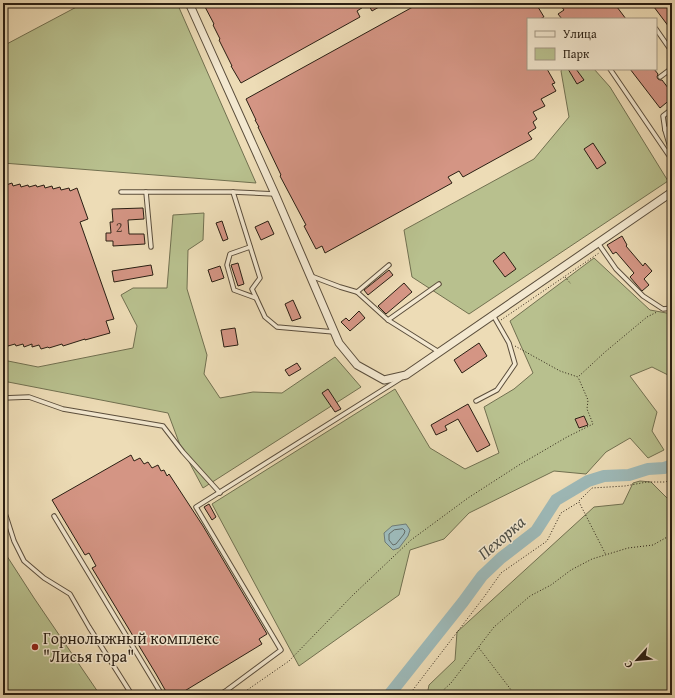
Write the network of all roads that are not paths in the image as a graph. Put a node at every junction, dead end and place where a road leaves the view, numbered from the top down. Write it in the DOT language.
graph roads {
  1 [pos="189,3"];
  2 [pos="657,30"];
  3 [pos="672,52"];
  4 [pos="672,68"];
  5 [pos="611,70"];
  6 [pos="660,77"];
  7 [pos="672,110"];
  8 [pos="672,125"];
  9 [pos="665,130"];
  10 [pos="672,154"];
  11 [pos="672,160"];
  12 [pos="122,192"];
  13 [pos="146,192"];
  14 [pos="233,192"];
  15 [pos="672,192"];
  16 [pos="275,194"];
  17 [pos="598,243"];
  18 [pos="151,247"];
  19 [pos="250,247"];
  20 [pos="389,265"];
  21 [pos="310,276"];
  22 [pos="439,284"];
  23 [pos="357,292"];
  24 [pos="256,298"];
  25 [pos="672,308"];
  26 [pos="493,315"];
  27 [pos="388,320"];
  28 [pos="334,332"];
  29 [pos="439,352"];
  30 [pos="406,375"];
  31 [pos="3,398"];
  32 [pos="476,401"];
  33 [pos="220,493"];
  34 [pos="3,509"];
  35 [pos="54,516"];
  36 [pos="132,695"];
  37 [pos="162,695"];
  38 [pos="219,695"];
  1 -- 16 [label="street"];
  2 -- 3 [label="lane"];
  4 -- 6 [label="lane"];
  5 -- 11 [label="lane"];
  7 -- 9 [label="lane"];
  8 -- 9 [label="lane"];
  9 -- 10 [label="lane"];
  12 -- 13 [label="lane"];
  13 -- 14 [label="lane"];
  13 -- 18 [label="lane"];
  14 -- 16 [label="lane"];
  14 -- 19 [label="lane"];
  15 -- 17 [label="street"];
  16 -- 21 [label="street"];
  17 -- 25 [label="lane"];
  17 -- 26 [label="street"];
  19 -- 24 [label="lane"];
  19 -- 24 [label="lane"];
  20 -- 23 [label="lane"];
  21 -- 23 [label="lane"];
  21 -- 28 [label="street"];
  22 -- 27 [label="lane"];
  23 -- 27 [label="lane"];
  24 -- 28 [label="lane"];
  26 -- 29 [label="street"];
  26 -- 32 [label="lane"];
  27 -- 29 [label="lane"];
  28 -- 30 [label="street"];
  29 -- 30 [label="street"];
  30 -- 33 [label="lane"];
  31 -- 33 [label="lane"];
  33 -- 38 [label="lane"];
  34 -- 36 [label="lane"];
  35 -- 37 [label="lane"];
}
